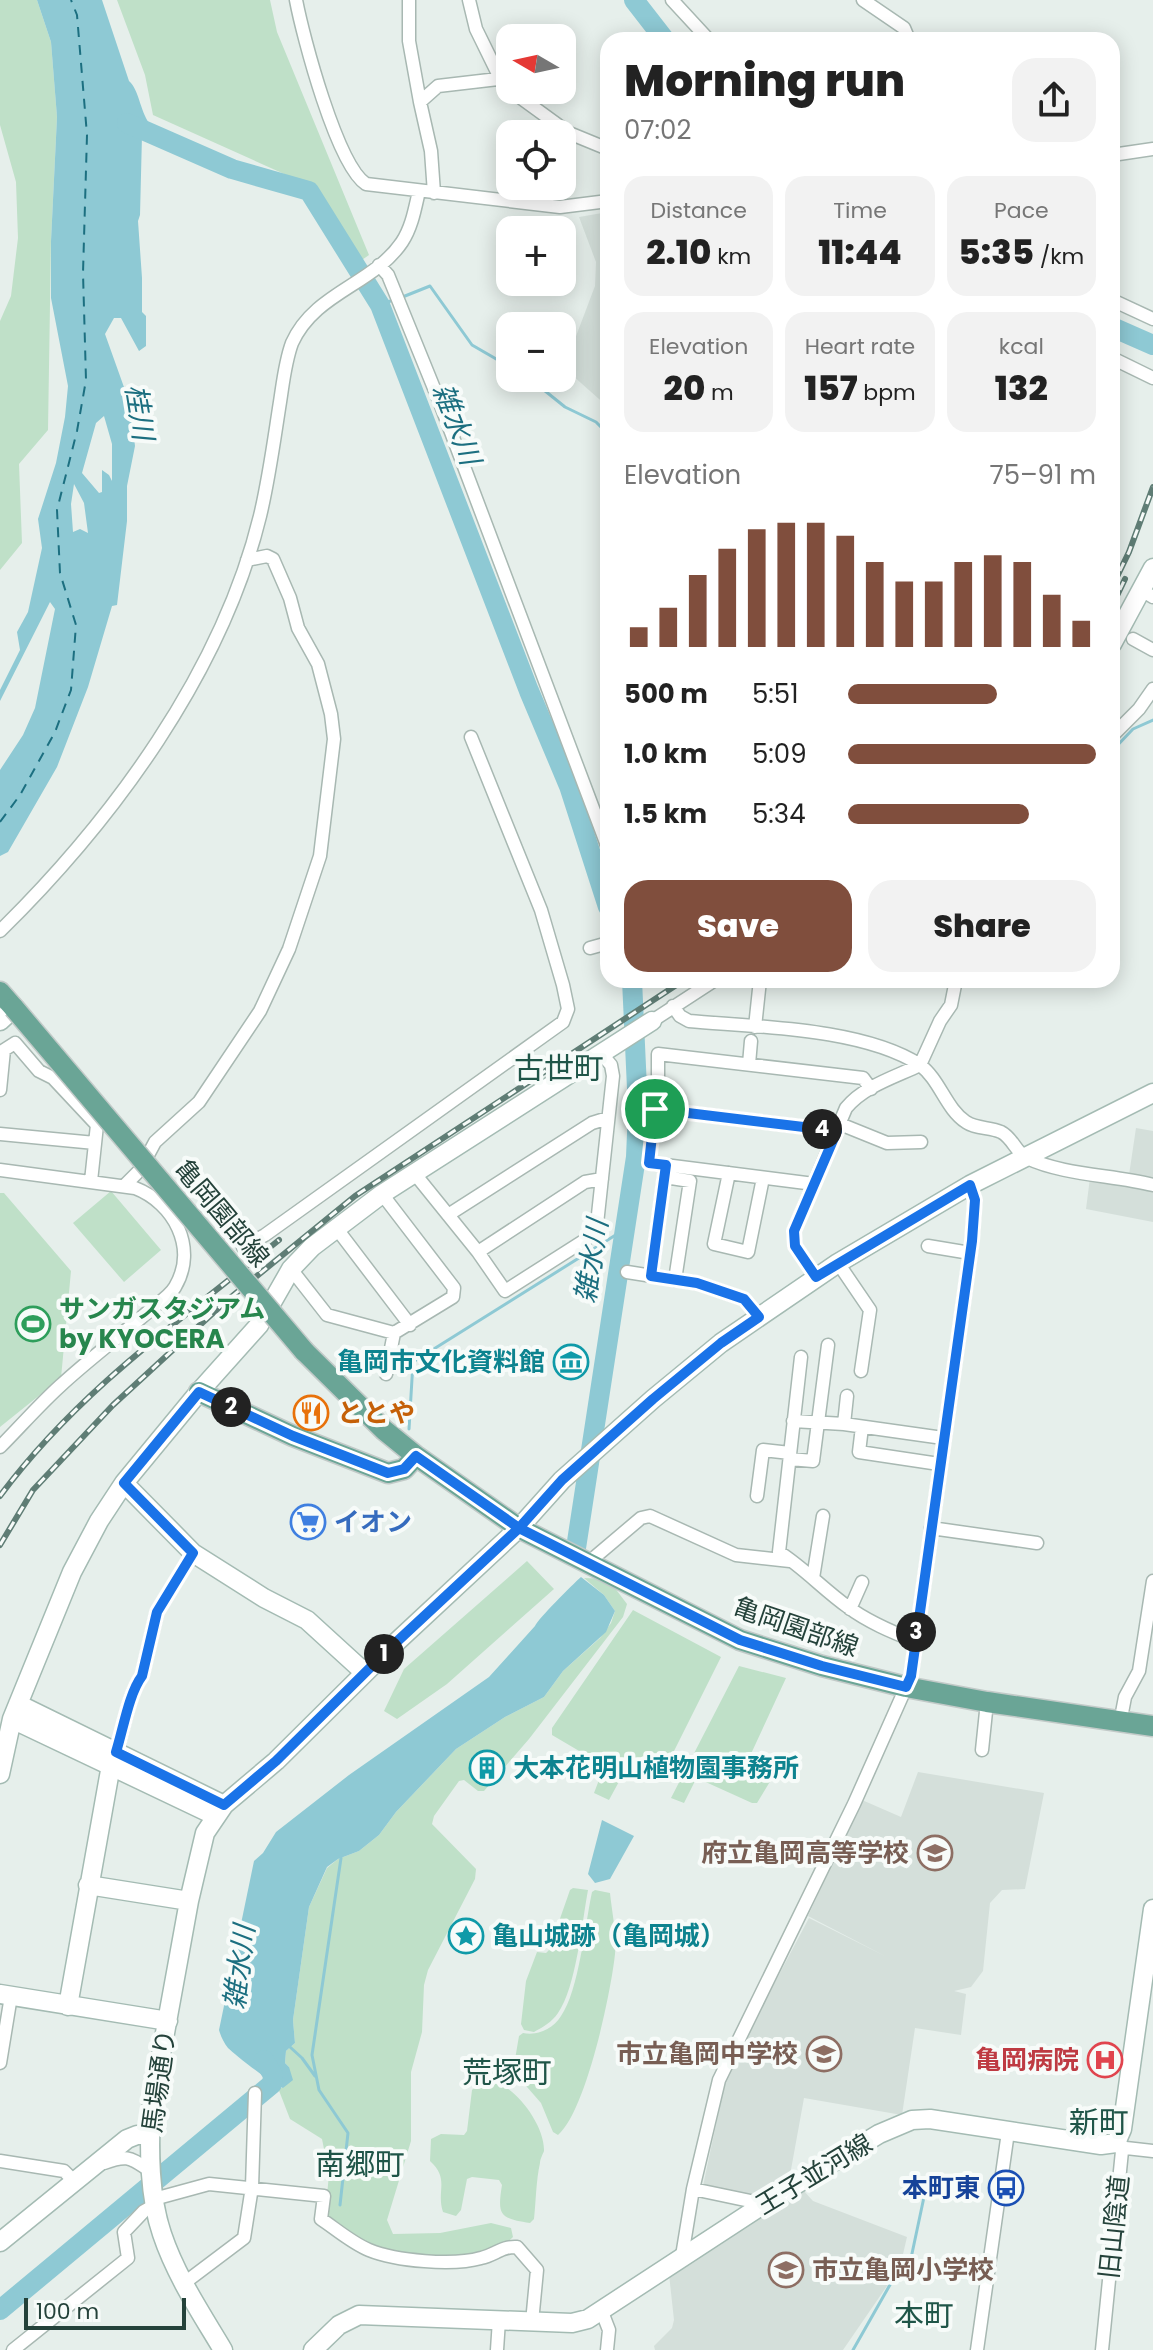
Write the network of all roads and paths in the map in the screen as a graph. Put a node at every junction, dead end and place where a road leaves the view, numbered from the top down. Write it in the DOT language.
graph roads {
  1 [pos="296,0"];
  2 [pos="409,0"];
  3 [pos="469,0"];
  4 [pos="672,0"];
  5 [pos="863,0"];
  6 [pos="702,32"];
  7 [pos="906,32"];
  8 [pos="496,74"];
  9 [pos="496,79"];
  10 [pos="420,102"];
  11 [pos="529,104"];
  12 [pos="600,146"];
  13 [pos="1153,149"];
  14 [pos="1120,154"];
  15 [pos="419,191"];
  16 [pos="434,193"];
  17 [pos="600,202"];
  18 [pos="379,265"];
  19 [pos="1120,304"];
  20 [pos="1153,319"];
  21 [pos="1120,362"];
  22 [pos="1153,378"];
  23 [pos="247,560"];
  24 [pos="1153,568"];
  25 [pos="1148,594"];
  26 [pos="1120,633"];
  27 [pos="1133,639"];
  28 [pos="1153,650"];
  29 [pos="1153,689"];
  30 [pos="1120,728"];
  31 [pos="471,737"];
  32 [pos="600,827"];
  33 [pos="0,931"];
  34 [pos="600,945"];
  35 [pos="590,948"];
  36 [pos="0,983"];
  37 [pos="702,988"];
  38 [pos="759,988"];
  39 [pos="954,988"];
  40 [pos="0,992"];
  41 [pos="673,1006"];
  42 [pos="7,1014"];
  43 [pos="652,1021"];
  44 [pos="755,1027"];
  45 [pos="751,1041"];
  46 [pos="600,1052"];
  47 [pos="749,1064"];
  48 [pos="920,1065"];
  49 [pos="871,1089"];
  50 [pos="0,1090"];
  51 [pos="1153,1093"];
  52 [pos="655,1109"];
  53 [pos="608,1118"];
  54 [pos="838,1127"];
  55 [pos="0,1134"];
  56 [pos="921,1142"];
  57 [pos="95,1143"];
  58 [pos="147,1154"];
  59 [pos="1023,1157"];
  60 [pos="0,1170"];
  61 [pos="140,1170"];
  62 [pos="665,1171"];
  63 [pos="729,1173"];
  64 [pos="415,1174"];
  65 [pos="763,1178"];
  66 [pos="602,1179"];
  67 [pos="91,1181"];
  68 [pos="814,1184"];
  69 [pos="125,1185"];
  70 [pos="970,1185"];
  71 [pos="1153,1185"];
  72 [pos="382,1194"];
  73 [pos="448,1215"];
  74 [pos="337,1229"];
  75 [pos="265,1235"];
  76 [pos="928,1246"];
  77 [pos="243,1247"];
  78 [pos="478,1252"];
  79 [pos="970,1253"];
  80 [pos="838,1263"];
  81 [pos="291,1269"];
  82 [pos="627,1272"];
  83 [pos="651,1276"];
  84 [pos="816,1277"];
  85 [pos="675,1280"];
  86 [pos="759,1317"];
  87 [pos="410,1325"];
  88 [pos="394,1333"];
  89 [pos="828,1345"];
  90 [pos="801,1357"];
  91 [pos="861,1371"];
  92 [pos="386,1374"];
  93 [pos="199,1392"];
  94 [pos="847,1396"];
  95 [pos="793,1421"];
  96 [pos="818,1423"];
  97 [pos="844,1424"];
  98 [pos="862,1427"];
  99 [pos="943,1438"];
  100 [pos="0,1447"];
  101 [pos="416,1456"];
  102 [pos="790,1456"];
  103 [pos="939,1464"];
  104 [pos="124,1483"];
  105 [pos="757,1496"];
  106 [pos="823,1516"];
  107 [pos="519,1528"];
  108 [pos="931,1528"];
  109 [pos="1037,1543"];
  110 [pos="193,1553"];
  111 [pos="794,1561"];
  112 [pos="589,1562"];
  113 [pos="813,1578"];
  114 [pos="1153,1581"];
  115 [pos="862,1582"];
  116 [pos="850,1609"];
  117 [pos="915,1641"];
  118 [pos="364,1672"];
  119 [pos="906,1687"];
  120 [pos="987,1702"];
  121 [pos="15,1711"];
  122 [pos="1120,1723"];
  123 [pos="1153,1726"];
  124 [pos="982,1750"];
  125 [pos="114,1758"];
  126 [pos="0,1774"];
  127 [pos="220,1810"];
  128 [pos="88,1885"];
  129 [pos="189,1901"];
  130 [pos="1153,1909"];
  131 [pos="5,1995"];
  132 [pos="68,2006"];
  133 [pos="168,2021"];
  134 [pos="0,2063"];
  135 [pos="255,2093"];
  136 [pos="1008,2132"];
  137 [pos="150,2135"];
  138 [pos="1116,2143"];
  139 [pos="1153,2151"];
  140 [pos="0,2161"];
  141 [pos="97,2164"];
  142 [pos="152,2174"];
  143 [pos="75,2182"];
  144 [pos="252,2187"];
  145 [pos="693,2189"];
  146 [pos="154,2200"];
  147 [pos="764,2204"];
  148 [pos="0,2242"];
  149 [pos="682,2256"];
  150 [pos="183,2284"];
  151 [pos="602,2312"];
  152 [pos="499,2320"];
  153 [pos="532,2322"];
  154 [pos="13,2350"];
  155 [pos="223,2350"];
  156 [pos="313,2350"];
  157 [pos="497,2350"];
  158 [pos="607,2350"];
  159 [pos="977,2350"];
  160 [pos="1102,2350"];
  1 -- 15 [label="street"];
  2 -- 10 [label="street"];
  3 -- 8 [label="street"];
  4 -- 6 [label="street"];
  5 -- 7 [label="street"];
  9 -- 10 [label="street"];
  10 -- 16 [label="street"];
  11 -- 12 [label="street"];
  13 -- 14 [label="street"];
  15 -- 16 [label="street"];
  15 -- 18 [label="street"];
  16 -- 17 [label="street"];
  18 -- 23 [label="street"];
  18 -- 32 [label="street"];
  19 -- 20 [label="street"];
  21 -- 22 [label="street"];
  23 -- 33 [label="street"];
  23 -- 58 [label="street"];
  24 -- 25 [label="street"];
  25 -- 26 [label="street"];
  27 -- 28 [label="street"];
  29 -- 30 [label="street"];
  31 -- 75 [label="street"];
  34 -- 35 [label="street"];
  36 -- 58 [label="street"];
  37 -- 41 [label="street"];
  38 -- 44 [label="street"];
  39 -- 48 [label="street"];
  40 -- 42 [label="main road, 亀岡園部線"];
  41 -- 43 [label="street"];
  41 -- 44 [label="street"];
  42 -- 101 [label="main road, 亀岡園部線, bridge"];
  43 -- 46 [label="street"];
  44 -- 48 [label="street"];
  45 -- 47 [label="street"];
  46 -- 53 [label="street"];
  46 -- 64 [label="street"];
  47 -- 49 [label="street"];
  47 -- 52 [label="street"];
  48 -- 49 [label="street"];
  48 -- 59 [label="street"];
  49 -- 54 [label="street"];
  50 -- 57 [label="street"];
  51 -- 59 [label="street"];
  52 -- 54 [label="street"];
  52 -- 62 [label="street"];
  53 -- 66 [label="street"];
  53 -- 73 [label="street"];
  54 -- 56 [label="street"];
  54 -- 68 [label="street"];
  55 -- 57 [label="street"];
  57 -- 67 [label="street"];
  58 -- 61 [label="street"];
  59 -- 70 [label="street"];
  59 -- 71 [label="street"];
  60 -- 67 [label="street"];
  61 -- 69 [label="street"];
  61 -- 75 [label="street"];
  62 -- 63 [label="street"];
  62 -- 83 [label="street"];
  62 -- 85 [label="street"];
  63 -- 65 [label="street"];
  63 -- 65 [label="street"];
  64 -- 72 [label="street"];
  64 -- 73 [label="street"];
  65 -- 68 [label="street"];
  66 -- 78 [label="street"];
  66 -- 78 [label="street"];
  67 -- 69 [label="street"];
  68 -- 84 [label="street"];
  69 -- 100 [label="street"];
  70 -- 79 [label="street"];
  70 -- 80 [label="street"];
  72 -- 74 [label="street"];
  72 -- 87 [label="street"];
  73 -- 78 [label="street"];
  74 -- 81 [label="street"];
  74 -- 87 [label="street"];
  75 -- 77 [label="street"];
  76 -- 79 [label="street"];
  79 -- 99 [label="street"];
  80 -- 84 [label="street"];
  80 -- 91 [label="street"];
  81 -- 88 [label="street"];
  81 -- 93 [label="street"];
  82 -- 83 [label="street"];
  83 -- 85 [label="street"];
  84 -- 86 [label="street"];
  85 -- 86 [label="street"];
  86 -- 107 [label="street"];
  87 -- 88 [label="street"];
  88 -- 92 [label="street"];
  89 -- 96 [label="street"];
  90 -- 95 [label="street"];
  93 -- 101 [label="main road"];
  93 -- 104 [label="street"];
  94 -- 97 [label="street"];
  95 -- 96 [label="street"];
  95 -- 102 [label="street"];
  96 -- 97 [label="street"];
  96 -- 102 [label="street"];
  97 -- 98 [label="street"];
  98 -- 99 [label="street"];
  98 -- 103 [label="street"];
  99 -- 103 [label="street"];
  101 -- 107 [label="main road, 亀岡園部線"];
  102 -- 105 [label="street"];
  102 -- 111 [label="street"];
  103 -- 108 [label="street"];
  104 -- 110 [label="street"];
  104 -- 121 [label="street"];
  106 -- 113 [label="street"];
  107 -- 112 [label="main road, 亀岡園部線"];
  107 -- 118 [label="street"];
  108 -- 109 [label="street"];
  108 -- 117 [label="street"];
  110 -- 118 [label="street"];
  110 -- 125 [label="street"];
  111 -- 112 [label="street"];
  111 -- 113 [label="street"];
  112 -- 119 [label="main road, 亀岡園部線"];
  113 -- 116 [label="street"];
  114 -- 122 [label="street"];
  115 -- 116 [label="street"];
  116 -- 117 [label="street"];
  117 -- 119 [label="street"];
  118 -- 127 [label="street"];
  119 -- 120 [label="main road, 亀岡園部線"];
  119 -- 145 [label="street"];
  120 -- 122 [label="main road, 亀岡園部線"];
  120 -- 124 [label="street"];
  121 -- 125 [label="street"];
  121 -- 126 [label="street"];
  122 -- 123 [label="main road, 亀岡園部線"];
  125 -- 127 [label="street"];
  125 -- 128 [label="street"];
  127 -- 129 [label="street, 馬場通り"];
  128 -- 129 [label="street"];
  128 -- 132 [label="street"];
  129 -- 133 [label="street, 馬場通り"];
  130 -- 138 [label="street"];
  131 -- 132 [label="street"];
  131 -- 134 [label="street"];
  132 -- 133 [label="street"];
  133 -- 137 [label="street, 馬場通り"];
  135 -- 144 [label="street"];
  136 -- 138 [label="street, 王子並河線"];
  136 -- 147 [label="street, 王子並河線"];
  136 -- 159 [label="street"];
  137 -- 141 [label="street"];
  137 -- 142 [label="street, 馬場通り"];
  138 -- 139 [label="street, 旧山陰道"];
  138 -- 160 [label="street, 旧山陰道"];
  140 -- 143 [label="street"];
  141 -- 142 [label="street"];
  141 -- 143 [label="street"];
  142 -- 146 [label="street, 馬場通り"];
  143 -- 148 [label="street"];
  144 -- 146 [label="street"];
  144 -- 150 [label="street"];
  144 -- 153 [label="street"];
  145 -- 147 [label="street"];
  145 -- 149 [label="street"];
  146 -- 150 [label="street, 馬場通り"];
  146 -- 154 [label="street"];
  147 -- 149 [label="street, 王子並河線"];
  149 -- 151 [label="street, 王子並河線"];
  150 -- 155 [label="street, 馬場通り"];
  151 -- 153 [label="street, 王子並河線"];
  151 -- 158 [label="street"];
  152 -- 153 [label="street, 王子並河線"];
  152 -- 156 [label="street, 王子並河線"];
  152 -- 157 [label="street"];
}
